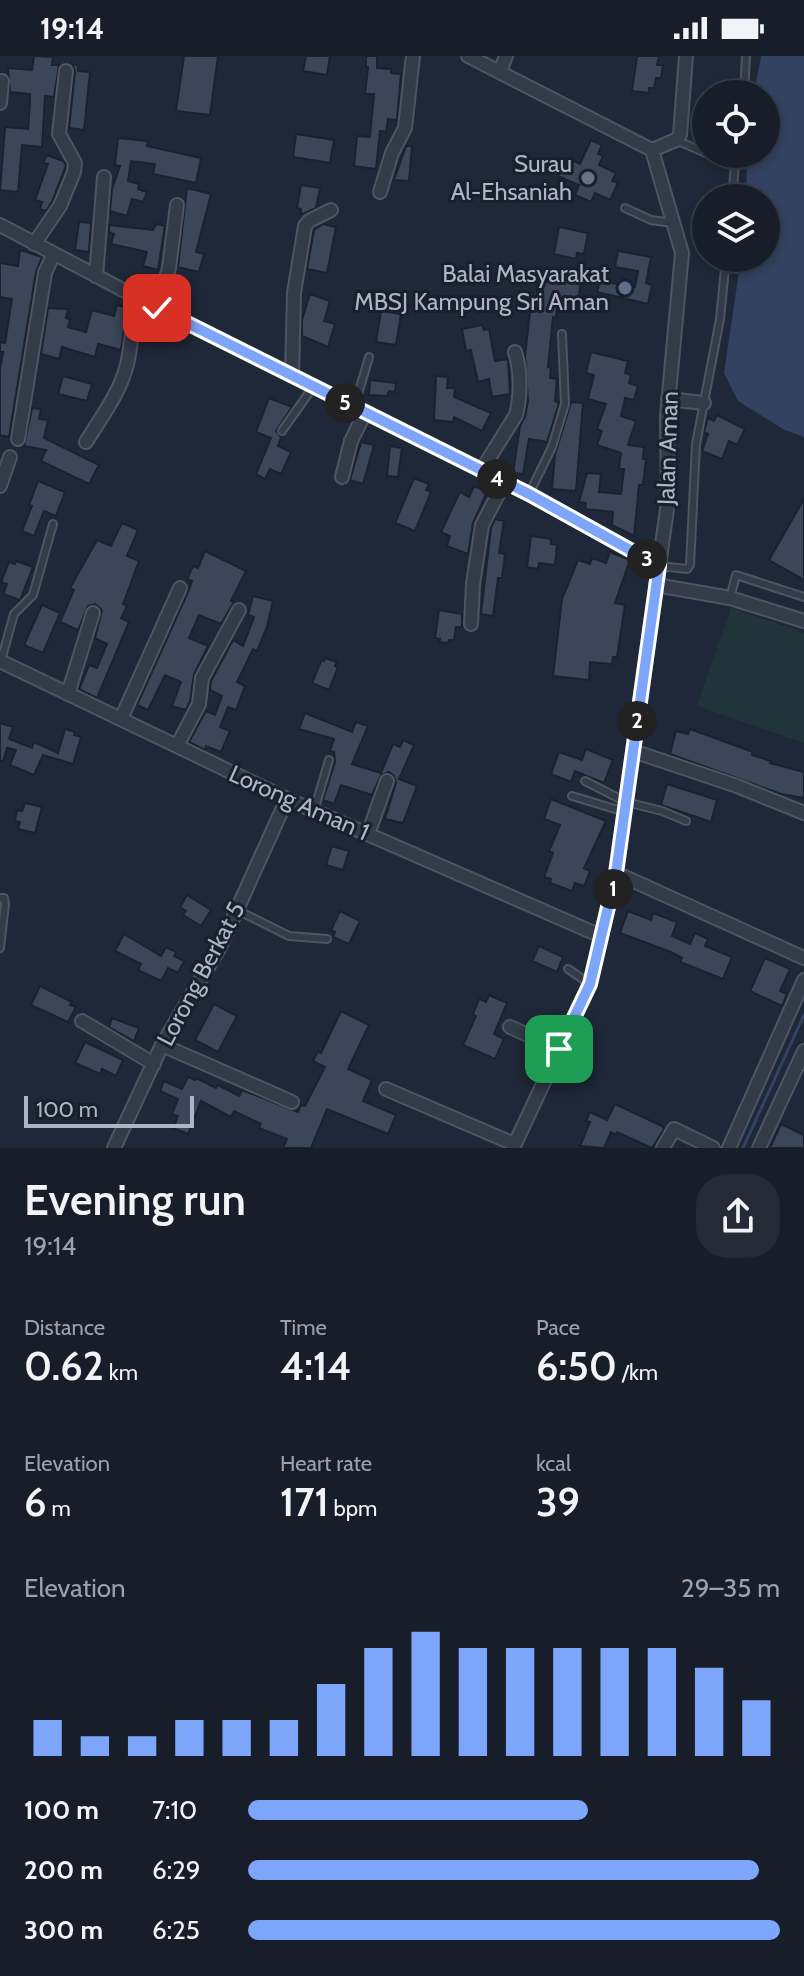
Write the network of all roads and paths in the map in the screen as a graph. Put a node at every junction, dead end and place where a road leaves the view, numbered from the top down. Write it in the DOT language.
graph roads {
  1 [pos="413,56"];
  2 [pos="468,56"];
  3 [pos="506,56"];
  4 [pos="686,56"];
  5 [pos="746,56"];
  6 [pos="66,71"];
  7 [pos="500,72"];
  8 [pos="745,80"];
  9 [pos="2,81"];
  10 [pos="0,103"];
  11 [pos="682,143"];
  12 [pos="692,148"];
  13 [pos="652,150"];
  14 [pos="104,177"];
  15 [pos="380,192"];
  16 [pos="177,205"];
  17 [pos="625,208"];
  18 [pos="331,210"];
  19 [pos="673,223"];
  20 [pos="0,225"];
  21 [pos="34,244"];
  22 [pos="53,255"];
  23 [pos="725,272"];
  24 [pos="96,276"];
  25 [pos="152,306"];
  26 [pos="562,334"];
  27 [pos="515,352"];
  28 [pos="369,357"];
  29 [pos="292,375"];
  30 [pos="313,387"];
  31 [pos="668,399"];
  32 [pos="704,403"];
  33 [pos="359,410"];
  34 [pos="282,431"];
  35 [pos="18,439"];
  36 [pos="86,442"];
  37 [pos="10,457"];
  38 [pos="481,471"];
  39 [pos="342,477"];
  40 [pos="504,483"];
  41 [pos="0,486"];
  42 [pos="529,494"];
  43 [pos="53,524"];
  44 [pos="659,566"];
  45 [pos="656,585"];
  46 [pos="180,588"];
  47 [pos="804,597"];
  48 [pos="730,598"];
  49 [pos="239,610"];
  50 [pos="93,613"];
  51 [pos="804,621"];
  52 [pos="471,624"];
  53 [pos="0,662"];
  54 [pos="68,694"];
  55 [pos="121,719"];
  56 [pos="177,746"];
  57 [pos="633,751"];
  58 [pos="329,760"];
  59 [pos="387,781"];
  60 [pos="585,781"];
  61 [pos="572,796"];
  62 [pos="287,799"];
  63 [pos="625,807"];
  64 [pos="314,811"];
  65 [pos="804,813"];
  66 [pos="686,821"];
  67 [pos="368,834"];
  68 [pos="616,873"];
  69 [pos="0,898"];
  70 [pos="237,910"];
  71 [pos="601,936"];
  72 [pos="327,939"];
  73 [pos="0,948"];
  74 [pos="804,958"];
  75 [pos="568,969"];
  76 [pos="804,980"];
  77 [pos="590,984"];
  78 [pos="82,1021"];
  79 [pos="510,1027"];
  80 [pos="162,1045"];
  81 [pos="559,1049"];
  82 [pos="804,1051"];
  83 [pos="154,1064"];
  84 [pos="386,1089"];
  85 [pos="292,1102"];
  86 [pos="513,1146"];
  87 [pos="114,1148"];
  88 [pos="663,1148"];
  89 [pos="713,1148"];
  90 [pos="729,1148"];
  91 [pos="759,1148"];
  1 -- 15 [label="street"];
  2 -- 7 [label="street"];
  3 -- 7 [label="street"];
  4 -- 11 [label="street"];
  5 -- 8 [label="lane"];
  6 -- 21 [label="street"];
  7 -- 13 [label="street"];
  9 -- 10 [label="street"];
  11 -- 12 [label="lane"];
  11 -- 13 [label="street"];
  13 -- 19 [label="street"];
  14 -- 24 [label="street"];
  16 -- 25 [label="street"];
  17 -- 19 [label="lane"];
  18 -- 29 [label="street"];
  19 -- 31 [label="street, Jalan Aman"];
  20 -- 21 [label="street"];
  21 -- 22 [label="street"];
  22 -- 24 [label="street"];
  22 -- 35 [label="street"];
  23 -- 32 [label="lane"];
  24 -- 25 [label="street"];
  25 -- 29 [label="street"];
  25 -- 36 [label="street"];
  26 -- 42 [label="lane"];
  27 -- 38 [label="street"];
  28 -- 33 [label="lane"];
  29 -- 30 [label="street"];
  30 -- 33 [label="street"];
  30 -- 34 [label="lane"];
  31 -- 32 [label="street"];
  31 -- 44 [label="street, Jalan Aman"];
  32 -- 44 [label="lane"];
  33 -- 38 [label="street"];
  33 -- 39 [label="street"];
  37 -- 41 [label="street"];
  38 -- 40 [label="street"];
  40 -- 42 [label="street"];
  40 -- 52 [label="street"];
  42 -- 44 [label="street"];
  43 -- 53 [label="lane"];
  44 -- 45 [label="street, Jalan Aman"];
  45 -- 48 [label="street"];
  45 -- 57 [label="street, Jalan Aman"];
  46 -- 55 [label="street"];
  47 -- 48 [label="lane"];
  48 -- 51 [label="street"];
  49 -- 56 [label="street"];
  50 -- 54 [label="street"];
  53 -- 54 [label="street, Lorong Aman 1"];
  54 -- 55 [label="street, Lorong Aman 1"];
  55 -- 56 [label="street, Lorong Aman 1"];
  56 -- 62 [label="street, Lorong Aman 1"];
  57 -- 63 [label="street, Jalan Aman"];
  57 -- 65 [label="street"];
  58 -- 64 [label="lane"];
  59 -- 67 [label="street"];
  60 -- 63 [label="lane"];
  61 -- 63 [label="lane"];
  62 -- 64 [label="street, Lorong Aman 1"];
  62 -- 70 [label="street, Lorong Berkat 5"];
  63 -- 66 [label="lane"];
  63 -- 68 [label="street, Jalan Aman"];
  64 -- 67 [label="street, Lorong Aman 1"];
  67 -- 71 [label="street, Lorong Aman 1"];
  68 -- 71 [label="street, Jalan Aman"];
  68 -- 74 [label="street"];
  69 -- 73 [label="lane"];
  70 -- 72 [label="lane"];
  70 -- 80 [label="street, Lorong Berkat 5"];
  71 -- 77 [label="street, Jalan Aman"];
  75 -- 77 [label="lane"];
  76 -- 90 [label="street"];
  77 -- 81 [label="street, Jalan Aman"];
  78 -- 83 [label="street"];
  79 -- 81 [label="street"];
  80 -- 83 [label="street, Lorong Berkat 5"];
  80 -- 85 [label="street"];
  81 -- 86 [label="street, Jalan Aman"];
  82 -- 91 [label="street"];
  83 -- 87 [label="street, Lorong Berkat 5"];
  84 -- 86 [label="street"];
  88 -- 89 [label="street"];
}
